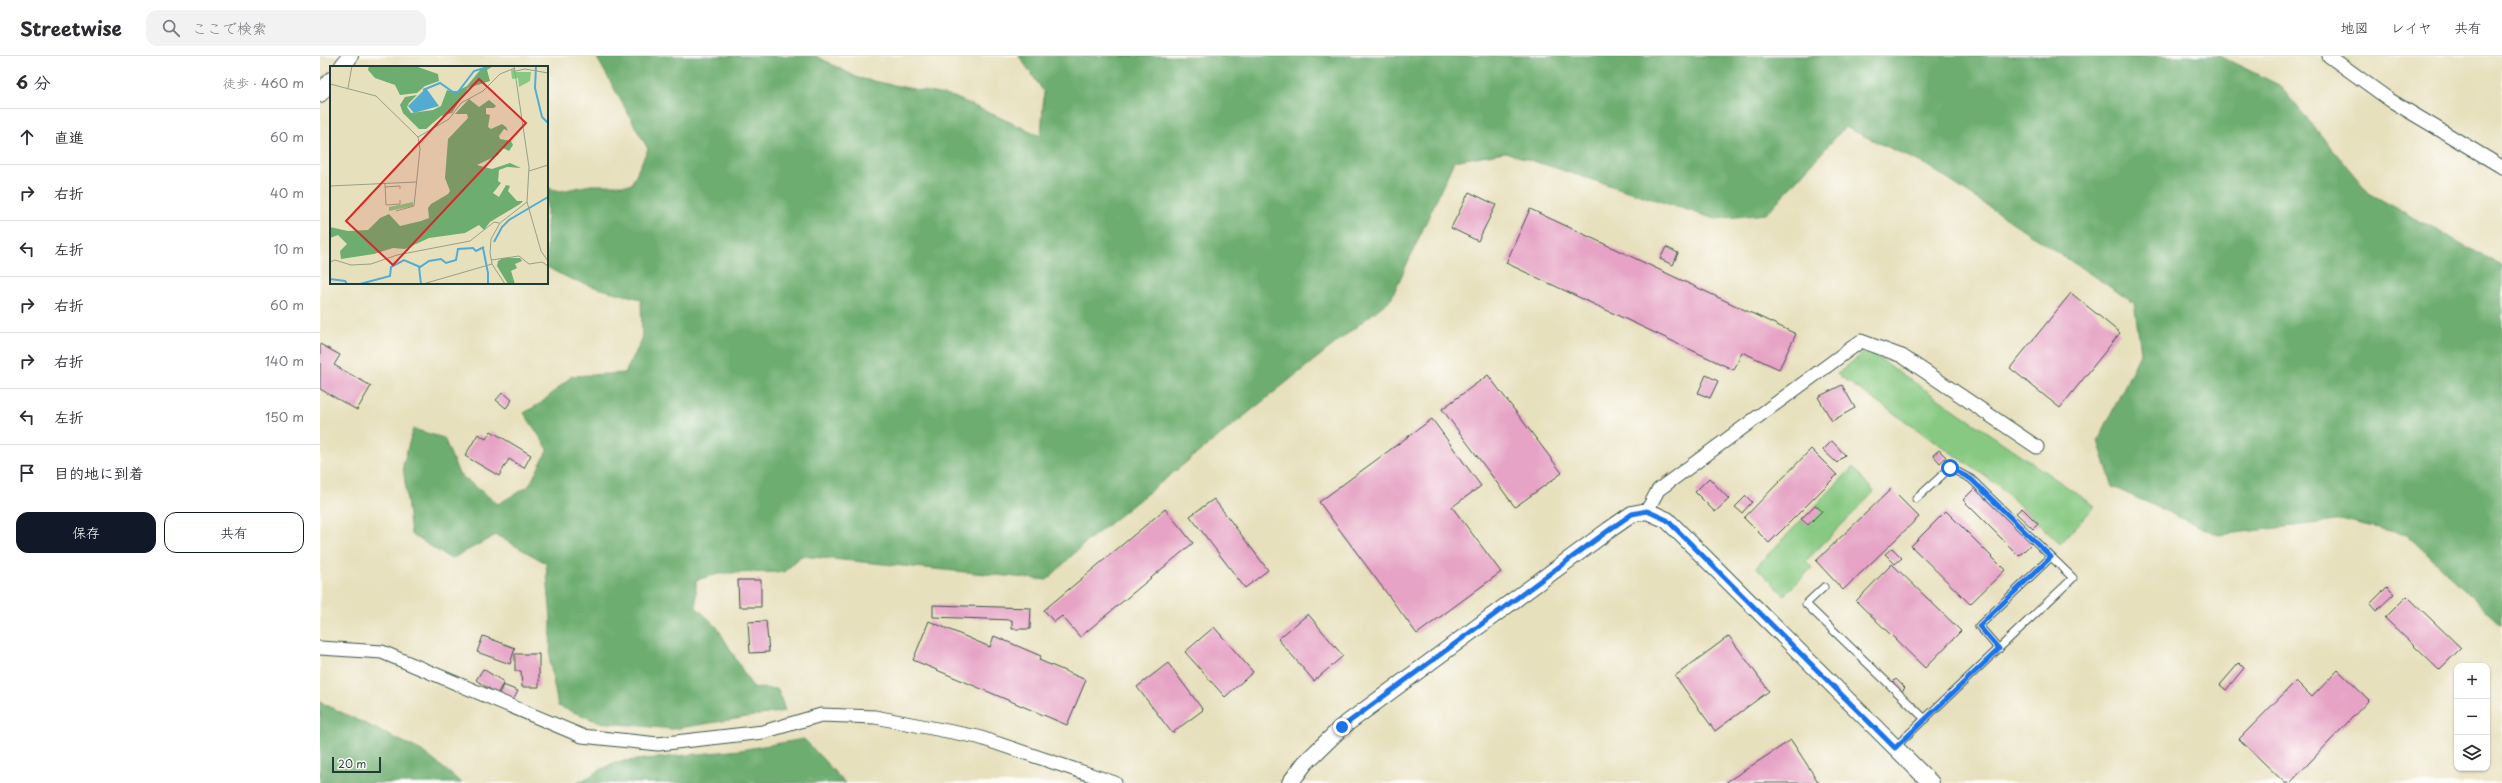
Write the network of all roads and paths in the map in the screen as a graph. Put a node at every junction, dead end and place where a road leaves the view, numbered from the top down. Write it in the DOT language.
graph roads {
  1 [pos="350,56"];
  2 [pos="2329,56"];
  3 [pos="343,66"];
  4 [pos="330,81"];
  5 [pos="320,94"];
  6 [pos="2502,167"];
  7 [pos="2037,446"];
  8 [pos="1916,499"];
  9 [pos="1647,511"];
  10 [pos="2051,557"];
  11 [pos="1824,588"];
  12 [pos="320,648"];
  13 [pos="1999,649"];
  14 [pos="1925,719"];
  15 [pos="1895,748"];
  16 [pos="1115,783"];
  17 [pos="1290,783"];
  18 [pos="1931,783"];
  1 -- 3 [label="street"];
  2 -- 6 [label="street"];
  4 -- 5 [label="street"];
  7 -- 9 [label="street"];
  8 -- 10 [label="lane"];
  9 -- 15 [label="street"];
  9 -- 17 [label="street"];
  10 -- 13 [label="lane"];
  10 -- 13 [label="lane"];
  11 -- 14 [label="lane"];
  12 -- 16 [label="street"];
  13 -- 14 [label="lane"];
  14 -- 15 [label="lane"];
  15 -- 18 [label="street"];
}
